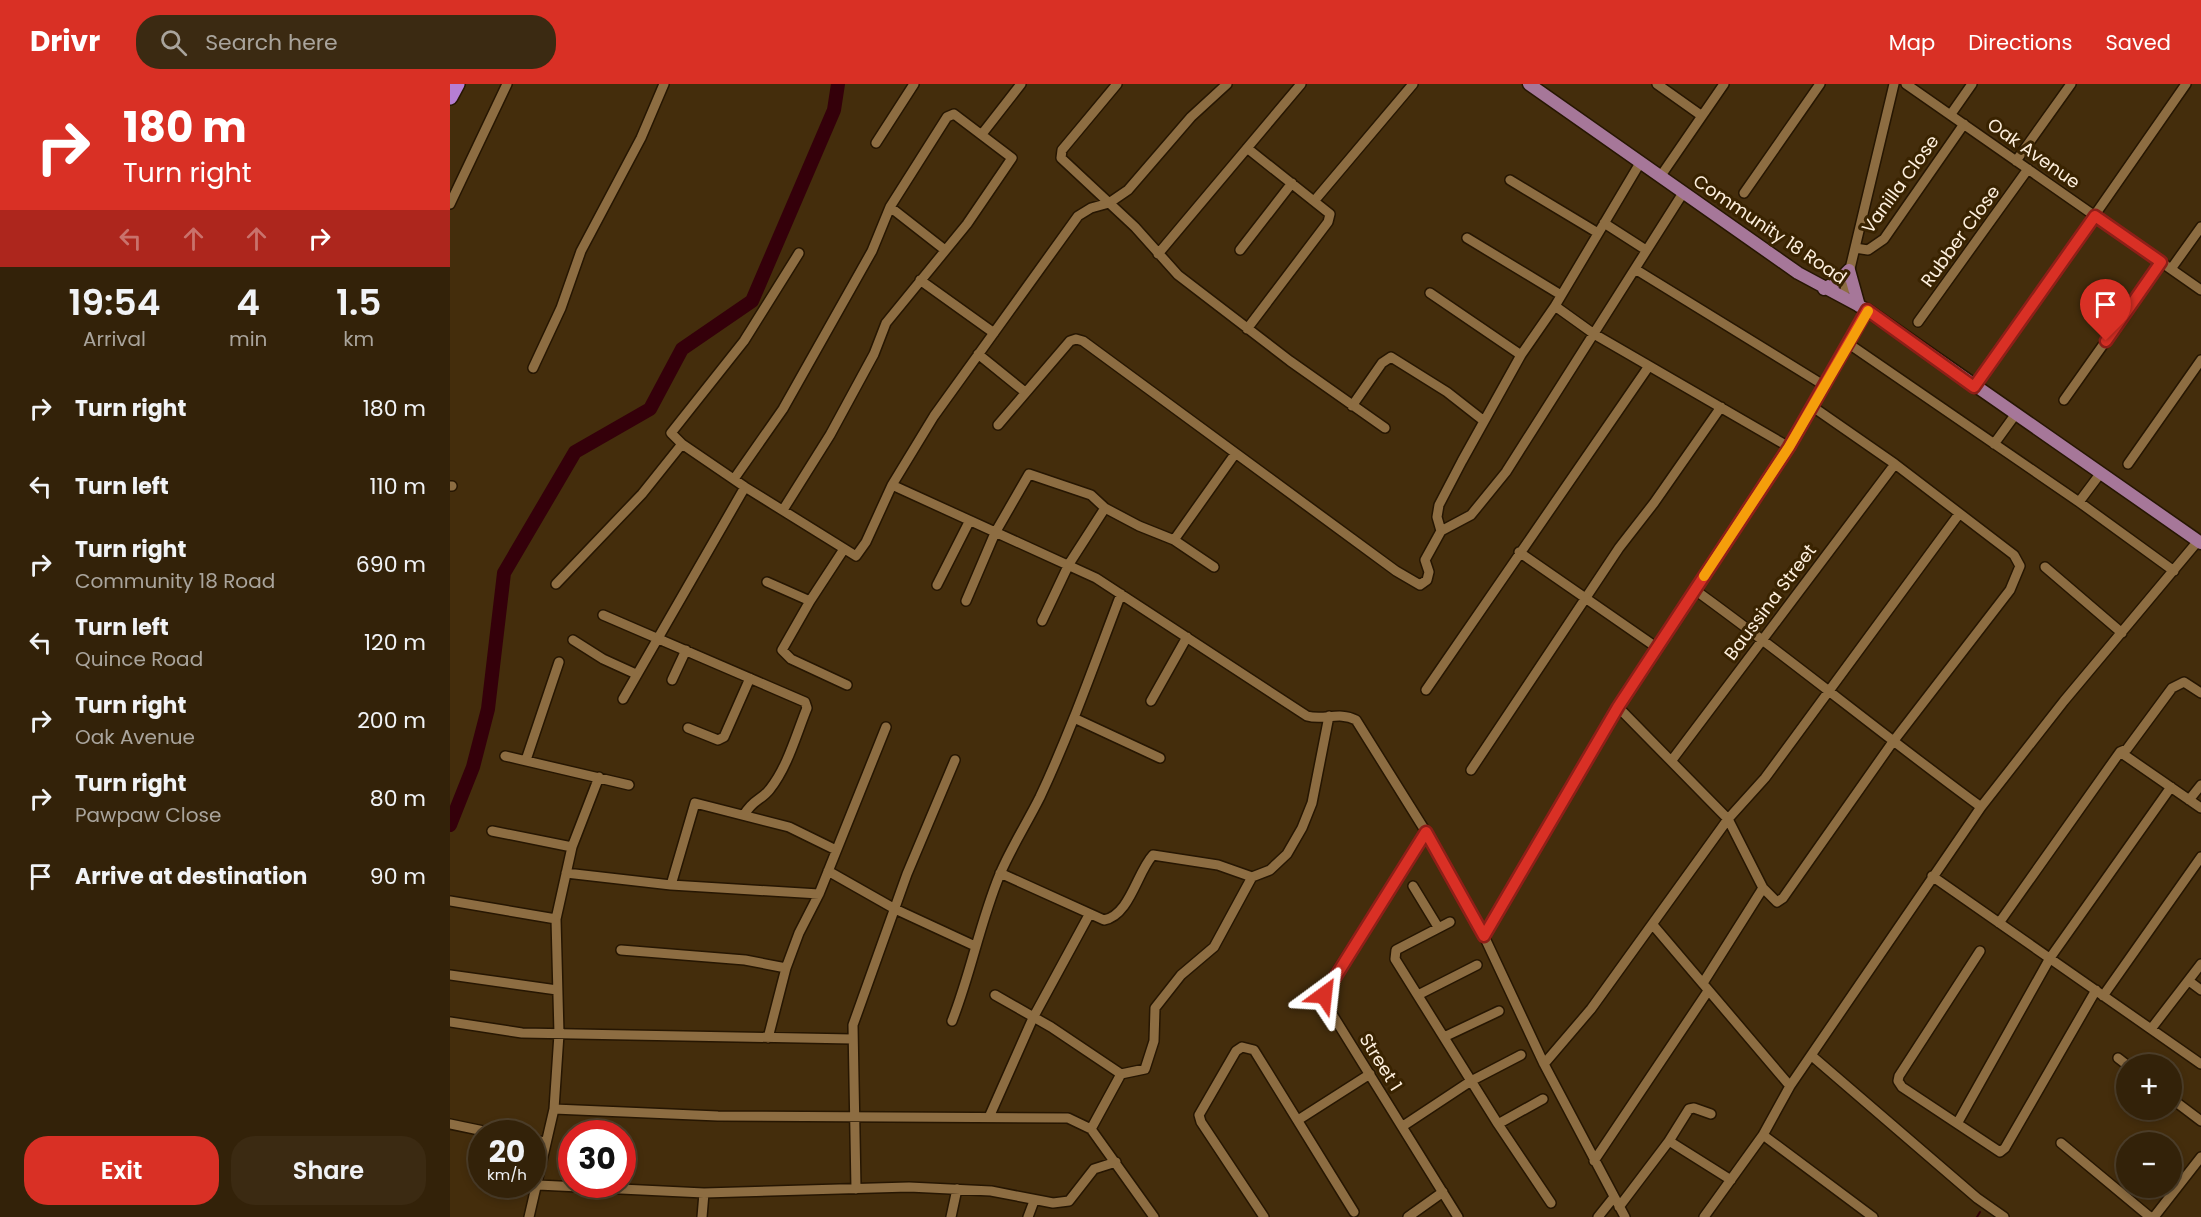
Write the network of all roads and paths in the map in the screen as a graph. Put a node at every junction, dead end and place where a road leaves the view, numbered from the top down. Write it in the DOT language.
graph roads {
  1 [pos="458,84"];
  2 [pos="507,84"];
  3 [pos="664,84"];
  4 [pos="914,84"];
  5 [pos="1021,84"];
  6 [pos="1117,84"];
  7 [pos="1227,84"];
  8 [pos="1301,84"];
  9 [pos="1413,84"];
  10 [pos="1529,84"];
  11 [pos="1657,84"];
  12 [pos="1724,84"];
  13 [pos="1820,84"];
  14 [pos="1894,84"];
  15 [pos="1906,84"];
  16 [pos="1972,84"];
  17 [pos="2071,84"];
  18 [pos="2186,84"];
  19 [pos="450,97"];
  20 [pos="1951,114"];
  21 [pos="1702,116"];
  22 [pos="1964,124"];
  23 [pos="982,134"];
  24 [pos="876,144"];
  25 [pos="1247,148"];
  26 [pos="2016,161"];
  27 [pos="1640,163"];
  28 [pos="2028,169"];
  29 [pos="1660,177"];
  30 [pos="1510,180"];
  31 [pos="1292,183"];
  32 [pos="1683,193"];
  33 [pos="1744,193"];
  34 [pos="1315,200"];
  35 [pos="1109,202"];
  36 [pos="450,204"];
  37 [pos="890,207"];
  38 [pos="2095,216"];
  39 [pos="1604,223"];
  40 [pos="2201,227"];
  41 [pos="1598,233"];
  42 [pos="1467,238"];
  43 [pos="1855,248"];
  44 [pos="945,250"];
  45 [pos="1240,250"];
  46 [pos="1646,250"];
  47 [pos="799,253"];
  48 [pos="1158,254"];
  49 [pos="2161,262"];
  50 [pos="1635,269"];
  51 [pos="1849,270"];
  52 [pos="2171,270"];
  53 [pos="920,280"];
  54 [pos="1824,289"];
  55 [pos="2201,291"];
  56 [pos="1430,293"];
  57 [pos="1561,295"];
  58 [pos="1843,298"];
  59 [pos="1555,306"];
  60 [pos="1863,308"];
  61 [pos="1918,322"];
  62 [pos="1247,328"];
  63 [pos="994,333"];
  64 [pos="1594,334"];
  65 [pos="1850,344"];
  66 [pos="978,354"];
  67 [pos="1521,355"];
  68 [pos="2201,360"];
  69 [pos="1649,366"];
  70 [pos="533,368"];
  71 [pos="1825,386"];
  72 [pos="1974,387"];
  73 [pos="1025,392"];
  74 [pos="2064,400"];
  75 [pos="1352,406"];
  76 [pos="1813,406"];
  77 [pos="1721,407"];
  78 [pos="2015,415"];
  79 [pos="1484,421"];
  80 [pos="998,425"];
  81 [pos="1384,428"];
  82 [pos="682,444"];
  83 [pos="1994,444"];
  84 [pos="1789,447"];
  85 [pos="1235,454"];
  86 [pos="1895,464"];
  87 [pos="2128,464"];
  88 [pos="2100,474"];
  89 [pos="734,479"];
  90 [pos="892,485"];
  91 [pos="745,487"];
  92 [pos="2079,502"];
  93 [pos="1105,508"];
  94 [pos="783,510"];
  95 [pos="1959,513"];
  96 [pos="969,522"];
  97 [pos="1441,531"];
  98 [pos="995,533"];
  99 [pos="1174,540"];
  100 [pos="2199,542"];
  101 [pos="844,549"];
  102 [pos="1519,552"];
  103 [pos="1069,564"];
  104 [pos="1214,567"];
  105 [pos="2045,567"];
  106 [pos="2174,571"];
  107 [pos="767,582"];
  108 [pos="556,584"];
  109 [pos="937,585"];
  110 [pos="1695,590"];
  111 [pos="1121,594"];
  112 [pos="1584,600"];
  113 [pos="810,601"];
  114 [pos="966,601"];
  115 [pos="603,615"];
  116 [pos="1041,621"];
  117 [pos="2122,633"];
  118 [pos="1187,637"];
  119 [pos="656,638"];
  120 [pos="1763,639"];
  121 [pos="573,640"];
  122 [pos="1656,647"];
  123 [pos="686,650"];
  124 [pos="559,662"];
  125 [pos="636,674"];
  126 [pos="750,678"];
  127 [pos="672,680"];
  128 [pos="847,685"];
  129 [pos="1426,690"];
  130 [pos="1829,692"];
  131 [pos="2201,693"];
  132 [pos="623,699"];
  133 [pos="1151,701"];
  134 [pos="1618,707"];
  135 [pos="1329,716"];
  136 [pos="1074,718"];
  137 [pos="886,727"];
  138 [pos="688,728"];
  139 [pos="1892,743"];
  140 [pos="2120,752"];
  141 [pos="506,756"];
  142 [pos="1160,758"];
  143 [pos="525,760"];
  144 [pos="955,760"];
  145 [pos="1672,760"];
  146 [pos="1472,770"];
  147 [pos="598,777"];
  148 [pos="629,785"];
  149 [pos="2201,785"];
  150 [pos="2171,787"];
  151 [pos="2189,801"];
  152 [pos="1981,807"];
  153 [pos="2201,808"];
  154 [pos="744,814"];
  155 [pos="1728,819"];
  156 [pos="492,831"];
  157 [pos="1426,832"];
  158 [pos="572,847"];
  159 [pos="836,850"];
  160 [pos="2201,857"];
  161 [pos="828,871"];
  162 [pos="566,873"];
  163 [pos="1000,873"];
  164 [pos="1932,876"];
  165 [pos="1252,877"];
  166 [pos="672,885"];
  167 [pos="1413,886"];
  168 [pos="1763,888"];
  169 [pos="819,894"];
  170 [pos="450,901"];
  171 [pos="895,909"];
  172 [pos="1089,915"];
  173 [pos="556,919"];
  174 [pos="1450,922"];
  175 [pos="1999,923"];
  176 [pos="1653,925"];
  177 [pos="1438,927"];
  178 [pos="1484,936"];
  179 [pos="975,946"];
  180 [pos="621,950"];
  181 [pos="1980,951"];
  182 [pos="2050,958"];
  183 [pos="2201,964"];
  184 [pos="1477,965"];
  185 [pos="786,968"];
  186 [pos="450,975"];
  187 [pos="2189,981"];
  188 [pos="1705,987"];
  189 [pos="557,990"];
  190 [pos="2201,990"];
  191 [pos="2100,993"];
  192 [pos="995,995"];
  193 [pos="1418,995"];
  194 [pos="1499,1011"];
  195 [pos="1033,1018"];
  196 [pos="952,1021"];
  197 [pos="450,1022"];
  198 [pos="2151,1029"];
  199 [pos="559,1034"];
  200 [pos="1444,1037"];
  201 [pos="768,1038"];
  202 [pos="852,1039"];
  203 [pos="1521,1056"];
  204 [pos="1812,1056"];
  205 [pos="1544,1064"];
  206 [pos="2201,1064"];
  207 [pos="1121,1074"];
  208 [pos="1370,1074"];
  209 [pos="1471,1081"];
  210 [pos="1790,1086"];
  211 [pos="1543,1099"];
  212 [pos="2182,1107"];
  213 [pos="554,1109"];
  214 [pos="1711,1114"];
  215 [pos="856,1115"];
  216 [pos="990,1115"];
  217 [pos="1298,1120"];
  218 [pos="2201,1121"];
  219 [pos="1958,1122"];
  220 [pos="450,1124"];
  221 [pos="1498,1124"];
  222 [pos="1403,1126"];
  223 [pos="468,1128"];
  224 [pos="1091,1129"];
  225 [pos="1763,1135"];
  226 [pos="1669,1141"];
  227 [pos="546,1142"];
  228 [pos="2061,1143"];
  229 [pos="2201,1157"];
  230 [pos="1594,1161"];
  231 [pos="1116,1162"];
  232 [pos="1731,1180"];
  233 [pos="546,1185"];
  234 [pos="856,1189"];
  235 [pos="957,1189"];
  236 [pos="1443,1192"];
  237 [pos="704,1193"];
  238 [pos="1614,1197"];
  239 [pos="534,1198"];
  240 [pos="1034,1201"];
  241 [pos="1551,1203"];
  242 [pos="1619,1207"];
  243 [pos="1354,1212"];
  244 [pos="1861,1213"];
  245 [pos="1149,1214"];
  246 [pos="529,1217"];
  247 [pos="702,1217"];
  248 [pos="951,1217"];
  249 [pos="1028,1217"];
  250 [pos="1264,1217"];
  251 [pos="1407,1217"];
  252 [pos="1458,1217"];
  253 [pos="1598,1217"];
  254 [pos="1625,1217"];
  255 [pos="1704,1217"];
  256 [pos="1873,1217"];
  257 [pos="2004,1217"];
  258 [pos="2150,1217"];
  259 [pos="2154,1217"];
  1 -- 19 [label="highway"];
  2 -- 36 [label="street"];
  3 -- 70 [label="street"];
  4 -- 24 [label="street"];
  5 -- 23 [label="street"];
  6 -- 35 [label="street"];
  7 -- 35 [label="street"];
  8 -- 25 [label="street"];
  9 -- 34 [label="street"];
  10 -- 27 [label="main road, Community 18 Road"];
  11 -- 21 [label="street"];
  12 -- 21 [label="street"];
  13 -- 33 [label="street"];
  14 -- 43 [label="street"];
  15 -- 20 [label="street, Oak Avenue"];
  16 -- 20 [label="street"];
  17 -- 26 [label="street"];
  18 -- 38 [label="street"];
  20 -- 22 [label="street, Oak Avenue"];
  21 -- 29 [label="street"];
  22 -- 26 [label="street, Oak Avenue"];
  22 -- 43 [label="street, Vanilla Close"];
  23 -- 37 [label="street"];
  23 -- 44 [label="street"];
  25 -- 31 [label="street"];
  25 -- 48 [label="street"];
  26 -- 28 [label="street, Oak Avenue"];
  27 -- 29 [label="main road, Community 18 Road"];
  27 -- 39 [label="street"];
  28 -- 38 [label="street, Oak Avenue"];
  28 -- 61 [label="street, Rubber Close"];
  29 -- 32 [label="main road, Community 18 Road"];
  30 -- 41 [label="street"];
  31 -- 34 [label="street"];
  31 -- 45 [label="street"];
  32 -- 46 [label="street"];
  32 -- 54 [label="main road, Community 18 Road"];
  34 -- 62 [label="street"];
  35 -- 48 [label="street"];
  35 -- 63 [label="street"];
  37 -- 44 [label="street"];
  37 -- 89 [label="street"];
  38 -- 49 [label="street, Oak Avenue"];
  38 -- 72 [label="street"];
  39 -- 41 [label="street"];
  39 -- 46 [label="street"];
  40 -- 52 [label="street"];
  41 -- 57 [label="street"];
  42 -- 57 [label="street"];
  43 -- 51 [label="street"];
  44 -- 53 [label="street"];
  46 -- 50 [label="street"];
  47 -- 82 [label="street"];
  48 -- 62 [label="street"];
  49 -- 52 [label="street, Oak Avenue"];
  49 -- 74 [label="street"];
  50 -- 64 [label="street"];
  50 -- 71 [label="street"];
  51 -- 54 [label="main road"];
  51 -- 58 [label="street"];
  51 -- 60 [label="main road"];
  52 -- 55 [label="street, Oak Avenue"];
  53 -- 63 [label="street"];
  53 -- 94 [label="street"];
  54 -- 58 [label="main road, Community 18 Road"];
  56 -- 67 [label="street"];
  57 -- 59 [label="street"];
  58 -- 60 [label="main road, Community 18 Road"];
  59 -- 64 [label="street"];
  59 -- 67 [label="street"];
  60 -- 65 [label="street"];
  60 -- 72 [label="main road, Community 18 Road"];
  62 -- 75 [label="street"];
  63 -- 66 [label="street"];
  64 -- 69 [label="street"];
  64 -- 97 [label="street"];
  65 -- 71 [label="street"];
  65 -- 83 [label="street"];
  66 -- 73 [label="street"];
  66 -- 90 [label="street"];
  67 -- 79 [label="street"];
  68 -- 87 [label="street"];
  69 -- 77 [label="street"];
  69 -- 102 [label="street"];
  71 -- 76 [label="street"];
  72 -- 78 [label="main road, Community 18 Road"];
  73 -- 80 [label="street"];
  73 -- 85 [label="street"];
  75 -- 79 [label="street"];
  75 -- 81 [label="street"];
  76 -- 84 [label="street"];
  76 -- 86 [label="street"];
  77 -- 84 [label="street"];
  77 -- 112 [label="street"];
  78 -- 83 [label="street"];
  78 -- 88 [label="main road, Community 18 Road"];
  79 -- 97 [label="street"];
  82 -- 89 [label="street"];
  82 -- 108 [label="street"];
  83 -- 92 [label="street"];
  84 -- 110 [label="street"];
  85 -- 97 [label="street"];
  85 -- 99 [label="street"];
  86 -- 95 [label="street"];
  86 -- 120 [label="street, Baussina Street"];
  88 -- 92 [label="street"];
  88 -- 100 [label="main road, Community 18 Road"];
  89 -- 91 [label="street"];
  90 -- 96 [label="street"];
  90 -- 101 [label="street"];
  91 -- 94 [label="street"];
  91 -- 119 [label="street"];
  92 -- 106 [label="street"];
  93 -- 98 [label="street"];
  93 -- 99 [label="street"];
  93 -- 103 [label="street"];
  94 -- 101 [label="street"];
  95 -- 130 [label="street"];
  95 -- 139 [label="street"];
  96 -- 98 [label="street"];
  96 -- 109 [label="street"];
  98 -- 103 [label="street"];
  98 -- 114 [label="street"];
  99 -- 104 [label="street"];
  100 -- 106 [label="street"];
  101 -- 113 [label="street"];
  102 -- 112 [label="street"];
  102 -- 129 [label="street"];
  103 -- 111 [label="street"];
  103 -- 116 [label="street"];
  105 -- 117 [label="street"];
  106 -- 117 [label="street"];
  107 -- 113 [label="street"];
  110 -- 120 [label="street"];
  110 -- 122 [label="street"];
  111 -- 118 [label="street"];
  111 -- 136 [label="street"];
  112 -- 122 [label="street"];
  112 -- 146 [label="street"];
  113 -- 128 [label="street"];
  115 -- 119 [label="street"];
  117 -- 152 [label="street"];
  118 -- 133 [label="street"];
  118 -- 135 [label="street"];
  119 -- 123 [label="street"];
  119 -- 125 [label="street"];
  120 -- 130 [label="street"];
  120 -- 145 [label="street, Baussina Street"];
  121 -- 125 [label="street"];
  122 -- 134 [label="street"];
  123 -- 126 [label="street"];
  123 -- 127 [label="street"];
  124 -- 143 [label="street"];
  125 -- 132 [label="street"];
  126 -- 138 [label="street"];
  126 -- 154 [label="street"];
  130 -- 139 [label="street"];
  130 -- 155 [label="street"];
  131 -- 140 [label="street"];
  134 -- 145 [label="street"];
  134 -- 178 [label="street"];
  135 -- 157 [label="street"];
  135 -- 165 [label="street"];
  136 -- 142 [label="street"];
  136 -- 163 [label="street"];
  137 -- 159 [label="street"];
  139 -- 152 [label="street"];
  139 -- 168 [label="street"];
  140 -- 150 [label="street"];
  140 -- 175 [label="street"];
  141 -- 143 [label="street"];
  143 -- 147 [label="street"];
  144 -- 171 [label="street"];
  145 -- 155 [label="street"];
  147 -- 148 [label="street"];
  147 -- 158 [label="street"];
  149 -- 151 [label="street"];
  150 -- 151 [label="street"];
  150 -- 182 [label="street"];
  151 -- 153 [label="street"];
  152 -- 164 [label="street"];
  154 -- 159 [label="street"];
  154 -- 166 [label="street"];
  155 -- 168 [label="street"];
  155 -- 176 [label="street"];
  156 -- 158 [label="street"];
  157 -- 178 [label="street"];
  157 -- 208 [label="street, Street 1"];
  158 -- 162 [label="street"];
  159 -- 161 [label="street"];
  160 -- 191 [label="street"];
  161 -- 169 [label="street"];
  161 -- 171 [label="street"];
  162 -- 166 [label="street"];
  162 -- 173 [label="street"];
  163 -- 172 [label="street"];
  163 -- 179 [label="street"];
  164 -- 175 [label="street"];
  164 -- 204 [label="street"];
  165 -- 172 [label="street"];
  165 -- 207 [label="street"];
  166 -- 169 [label="street"];
  167 -- 177 [label="street"];
  168 -- 188 [label="street"];
  169 -- 185 [label="street"];
  170 -- 173 [label="street"];
  171 -- 179 [label="street"];
  171 -- 202 [label="street"];
  172 -- 195 [label="street"];
  173 -- 189 [label="street"];
  174 -- 177 [label="street"];
  175 -- 182 [label="street"];
  176 -- 188 [label="street"];
  176 -- 205 [label="street"];
  177 -- 193 [label="street"];
  178 -- 205 [label="street"];
  179 -- 196 [label="street"];
  180 -- 185 [label="street"];
  181 -- 219 [label="street"];
  182 -- 191 [label="street"];
  182 -- 219 [label="street"];
  183 -- 187 [label="street"];
  184 -- 193 [label="street"];
  185 -- 201 [label="street"];
  186 -- 189 [label="street"];
  187 -- 190 [label="street"];
  187 -- 198 [label="street"];
  188 -- 210 [label="street"];
  188 -- 230 [label="street"];
  189 -- 199 [label="street"];
  191 -- 198 [label="street"];
  191 -- 219 [label="street"];
  192 -- 195 [label="street"];
  193 -- 200 [label="street"];
  194 -- 200 [label="street"];
  195 -- 207 [label="street"];
  195 -- 216 [label="street"];
  197 -- 199 [label="street"];
  198 -- 206 [label="street"];
  199 -- 201 [label="street"];
  199 -- 213 [label="street"];
  200 -- 209 [label="street"];
  201 -- 202 [label="street"];
  202 -- 215 [label="street"];
  203 -- 209 [label="street"];
  204 -- 210 [label="street"];
  204 -- 257 [label="street"];
  205 -- 230 [label="street"];
  207 -- 224 [label="street"];
  208 -- 217 [label="street"];
  208 -- 222 [label="street, Street 1"];
  209 -- 221 [label="street"];
  209 -- 222 [label="street"];
  210 -- 225 [label="street"];
  211 -- 221 [label="street"];
  212 -- 218 [label="street"];
  213 -- 215 [label="street"];
  213 -- 227 [label="street"];
  214 -- 226 [label="street"];
  215 -- 216 [label="street"];
  215 -- 234 [label="street"];
  216 -- 224 [label="street"];
  217 -- 243 [label="street"];
  217 -- 250 [label="street"];
  220 -- 223 [label="street"];
  221 -- 241 [label="street"];
  222 -- 236 [label="street, Street 1"];
  224 -- 231 [label="street"];
  225 -- 232 [label="street"];
  225 -- 244 [label="street"];
  226 -- 232 [label="street"];
  226 -- 242 [label="street"];
  228 -- 258 [label="street"];
  229 -- 259 [label="street"];
  230 -- 238 [label="street"];
  231 -- 240 [label="street"];
  231 -- 245 [label="street"];
  232 -- 255 [label="street"];
  233 -- 237 [label="street"];
  234 -- 235 [label="street"];
  234 -- 237 [label="street"];
  235 -- 240 [label="street"];
  235 -- 248 [label="street"];
  236 -- 251 [label="street"];
  236 -- 252 [label="street, Street 1"];
  237 -- 247 [label="street"];
  238 -- 242 [label="street"];
  238 -- 253 [label="street"];
  239 -- 246 [label="street"];
  240 -- 249 [label="street"];
  242 -- 254 [label="street"];
  244 -- 256 [label="street"];
}
